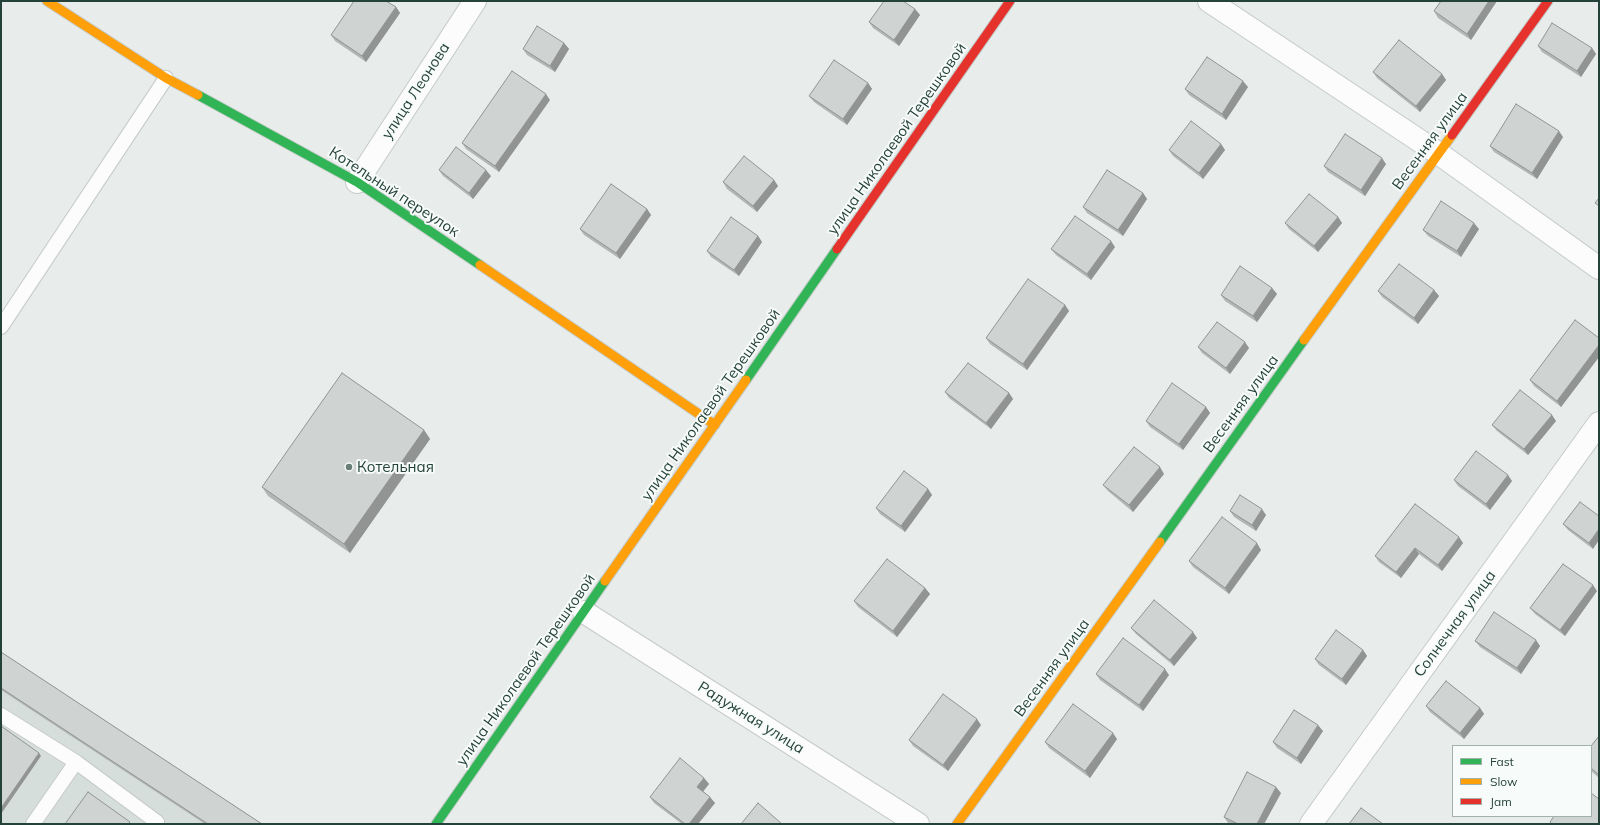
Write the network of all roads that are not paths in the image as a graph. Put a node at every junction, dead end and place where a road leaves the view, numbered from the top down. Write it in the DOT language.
graph roads {
  1 [pos="47,1"];
  2 [pos="475,1"];
  3 [pos="1010,1"];
  4 [pos="1209,1"];
  5 [pos="1548,1"];
  6 [pos="166,78"];
  7 [pos="1438,153"];
  8 [pos="357,182"];
  9 [pos="1599,268"];
  10 [pos="1,327"];
  11 [pos="1599,424"];
  12 [pos="715,425"];
  13 [pos="584,612"];
  14 [pos="1,715"];
  15 [pos="76,762"];
  16 [pos="157,823"];
  17 [pos="33,824"];
  18 [pos="436,824"];
  19 [pos="918,824"];
  20 [pos="957,824"];
  21 [pos="1311,824"];
  1 -- 6 [label="street, Котельный переулок"];
  2 -- 8 [label="street, улица Леонова"];
  3 -- 12 [label="street, улица Николаевой Терешковой"];
  4 -- 7 [label="street"];
  5 -- 7 [label="street, Весенняя улица"];
  6 -- 8 [label="street, Котельный переулок"];
  6 -- 10 [label="lane"];
  7 -- 9 [label="street"];
  7 -- 20 [label="street, Весенняя улица"];
  8 -- 12 [label="street, Котельный переулок"];
  11 -- 21 [label="street, Солнечная улица"];
  12 -- 13 [label="street, улица Николаевой Терешковой"];
  13 -- 18 [label="street, улица Николаевой Терешковой"];
  13 -- 19 [label="street, Радужная улица"];
  14 -- 15 [label="lane"];
  15 -- 16 [label="lane"];
  15 -- 17 [label="lane"];
}
